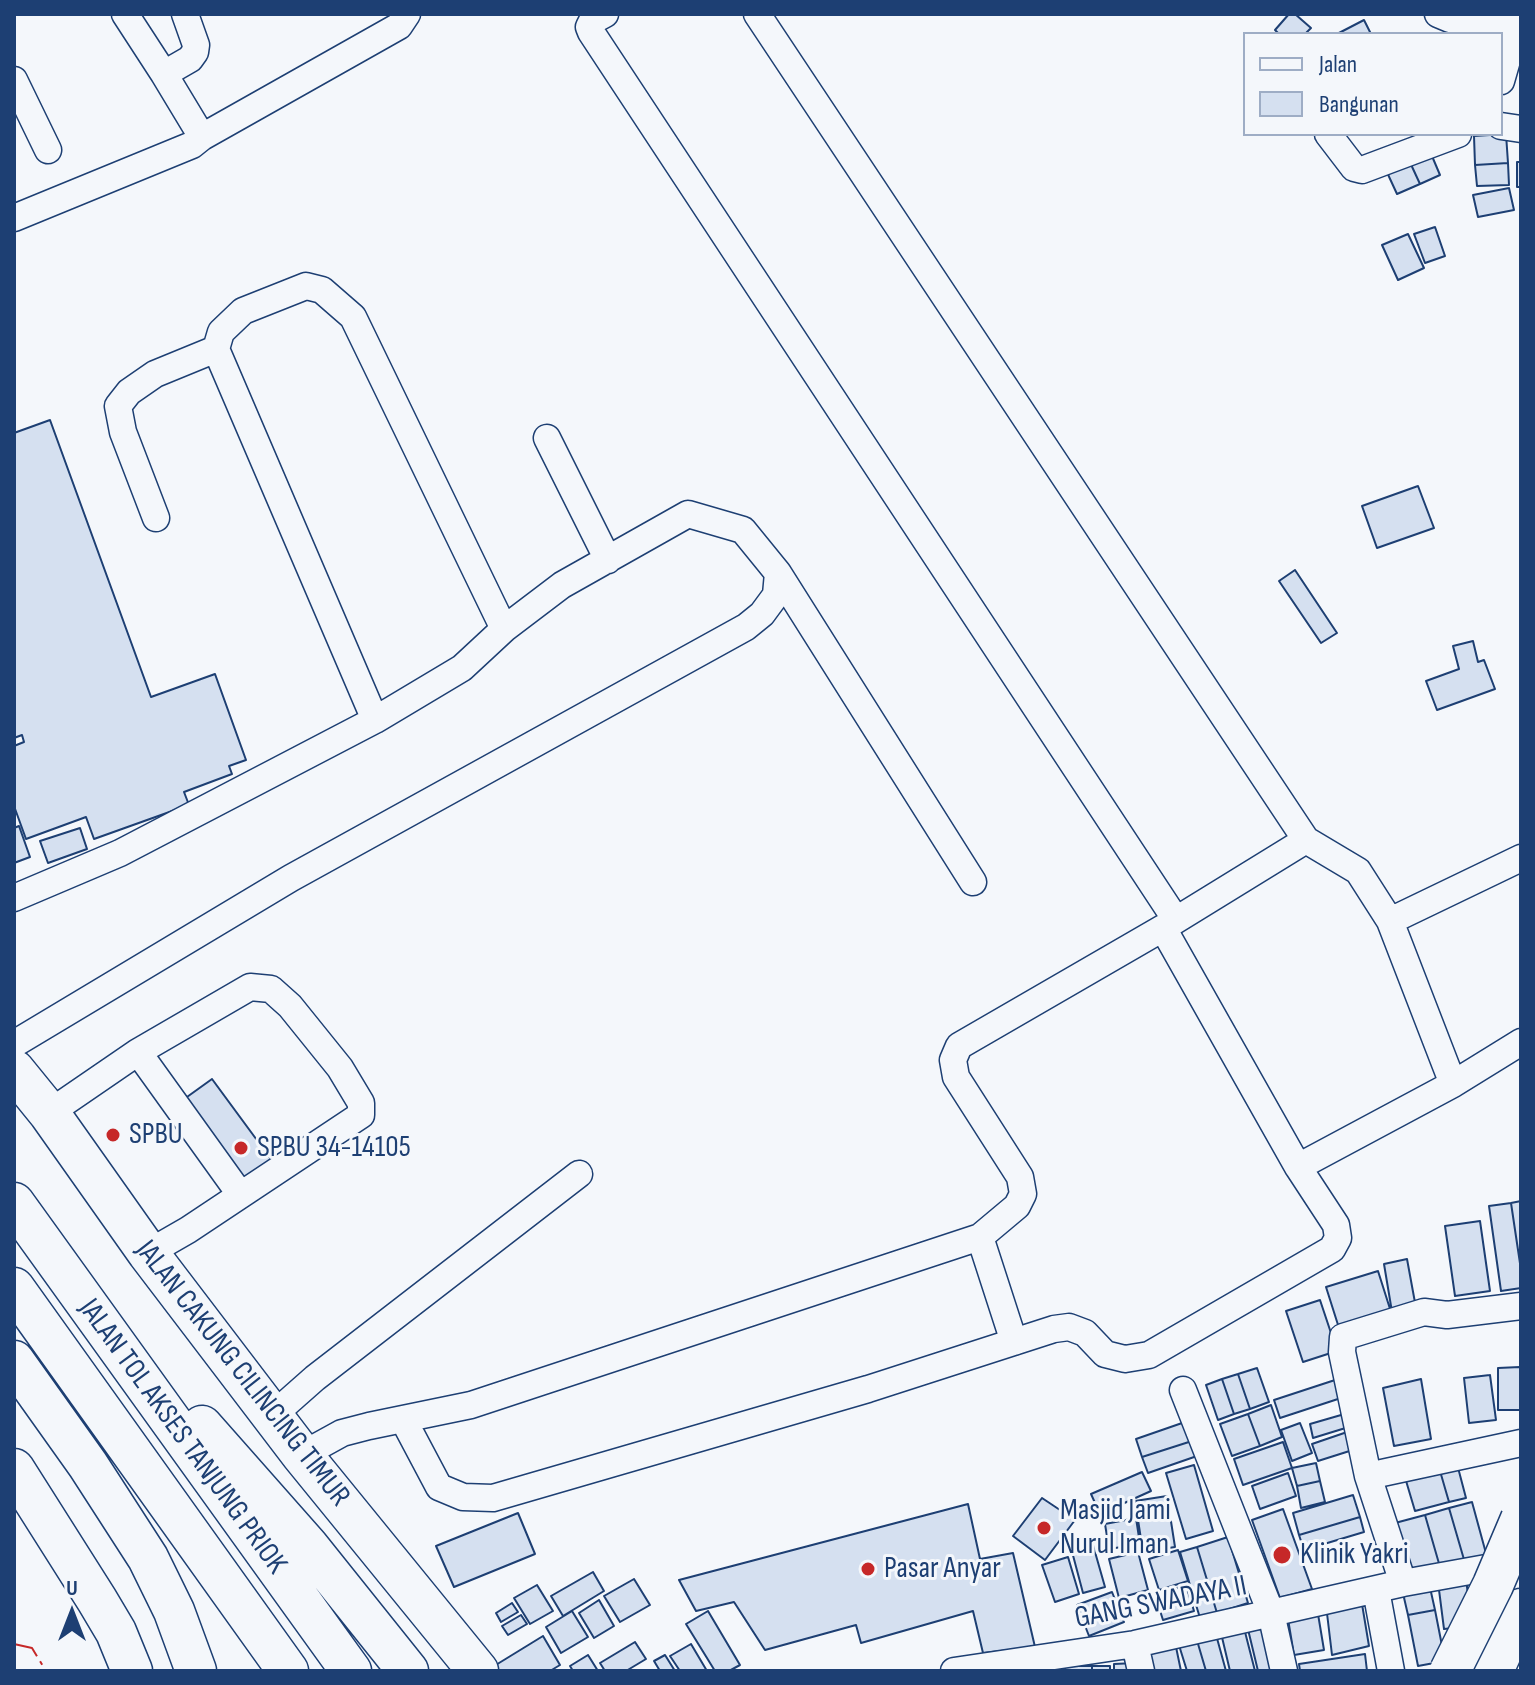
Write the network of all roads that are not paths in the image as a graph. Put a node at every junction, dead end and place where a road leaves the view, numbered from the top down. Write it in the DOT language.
graph roads {
  1 [pos="125,14"];
  2 [pos="185,14"];
  3 [pos="407,14"];
  4 [pos="605,14"];
  5 [pos="757,14"];
  6 [pos="1438,14"];
  7 [pos="1518,28"];
  8 [pos="164,74"];
  9 [pos="1503,75"];
  10 [pos="14,80"];
  11 [pos="1330,136"];
  12 [pos="1453,136"];
  13 [pos="202,137"];
  14 [pos="48,150"];
  15 [pos="14,218"];
  16 [pos="216,349"];
  17 [pos="547,438"];
  18 [pos="156,518"];
  19 [pos="608,560"];
  20 [pos="778,573"];
  21 [pos="504,629"];
  22 [pos="375,720"];
  23 [pos="1306,840"];
  24 [pos="1521,858"];
  25 [pos="973,882"];
  26 [pos="14,898"];
  27 [pos="1390,921"];
  28 [pos="1170,924"];
  29 [pos="1521,1042"];
  30 [pos="14,1044"];
  31 [pos="138,1052"];
  32 [pos="14,1070"];
  33 [pos="1453,1084"];
  34 [pos="49,1113"];
  35 [pos="1298,1167"];
  36 [pos="579,1174"];
  37 [pos="240,1194"];
  38 [pos="14,1203"];
  39 [pos="980,1237"];
  40 [pos="148,1253"];
  41 [pos="14,1288"];
  42 [pos="84,1300"];
  43 [pos="1521,1306"];
  44 [pos="1014,1342"];
  45 [pos="14,1361"];
  46 [pos="1183,1390"];
  47 [pos="272,1416"];
  48 [pos="403,1419"];
  49 [pos="1521,1443"];
  50 [pos="302,1455"];
  51 [pos="14,1469"];
  52 [pos="1368,1476"];
  53 [pos="1521,1519"];
  54 [pos="1521,1562"];
  55 [pos="1403,1583"];
  56 [pos="1376,1590"];
  57 [pos="1521,1609"];
  58 [pos="1271,1613"];
  59 [pos="1135,1644"];
  60 [pos="1521,1663"];
  61 [pos="132,1671"];
  62 [pos="196,1671"];
  63 [pos="288,1671"];
  64 [pos="351,1671"];
  65 [pos="408,1671"];
  66 [pos="478,1671"];
  67 [pos="954,1671"];
  68 [pos="1141,1671"];
  69 [pos="1284,1671"];
  70 [pos="1391,1671"];
  71 [pos="1450,1671"];
  72 [pos="1493,1671"];
  73 [pos="1518,1671"];
  1 -- 8 [label="street"];
  2 -- 8 [label="street"];
  3 -- 13 [label="street"];
  4 -- 28 [label="street"];
  5 -- 23 [label="street"];
  6 -- 7 [label="street"];
  7 -- 9 [label="street"];
  8 -- 13 [label="street"];
  10 -- 14 [label="street"];
  11 -- 12 [label="street"];
  13 -- 15 [label="street"];
  16 -- 18 [label="street"];
  16 -- 21 [label="street"];
  16 -- 22 [label="street"];
  17 -- 19 [label="street"];
  19 -- 20 [label="street"];
  19 -- 21 [label="street"];
  20 -- 25 [label="street"];
  20 -- 30 [label="street"];
  21 -- 22 [label="street"];
  22 -- 26 [label="street"];
  23 -- 27 [label="street"];
  23 -- 28 [label="street"];
  24 -- 27 [label="street"];
  27 -- 33 [label="street"];
  28 -- 35 [label="street"];
  28 -- 39 [label="street"];
  29 -- 33 [label="street"];
  31 -- 34 [label="street"];
  31 -- 37 [label="street"];
  31 -- 37 [label="street"];
  32 -- 34 [label="highway, JALAN CAKUNG CILINCING TIMUR"];
  33 -- 35 [label="street"];
  34 -- 40 [label="highway, JALAN CAKUNG CILINCING TIMUR"];
  35 -- 44 [label="street"];
  36 -- 47 [label="street"];
  37 -- 40 [label="street"];
  38 -- 42 [label="highway, JALAN TOL AKSES TANJUNG PRIOK"];
  39 -- 44 [label="street"];
  39 -- 48 [label="street"];
  40 -- 47 [label="highway, JALAN CAKUNG CILINCING TIMUR"];
  41 -- 63 [label="highway, JALAN TOL AKSES TANJUNG PRIOK"];
  42 -- 64 [label="highway, JALAN TOL AKSES TANJUNG PRIOK"];
  42 -- 65 [label="highway"];
  43 -- 52 [label="street"];
  44 -- 48 [label="street"];
  45 -- 62 [label="highway"];
  46 -- 58 [label="street"];
  47 -- 50 [label="highway, JALAN CAKUNG CILINCING TIMUR"];
  48 -- 50 [label="street"];
  49 -- 52 [label="street"];
  50 -- 66 [label="highway, JALAN CAKUNG CILINCING TIMUR"];
  51 -- 61 [label="highway"];
  52 -- 55 [label="street"];
  53 -- 71 [label="highway, bridge"];
  54 -- 55 [label="street, GANG SWADAYA II"];
  55 -- 56 [label="street, GANG SWADAYA II"];
  56 -- 58 [label="street, GANG SWADAYA II"];
  56 -- 70 [label="street"];
  57 -- 72 [label="highway"];
  58 -- 59 [label="street, GANG SWADAYA II"];
  58 -- 69 [label="street"];
  59 -- 67 [label="street, GANG SWADAYA II"];
  59 -- 68 [label="street"];
  60 -- 73 [label="highway"];
}
